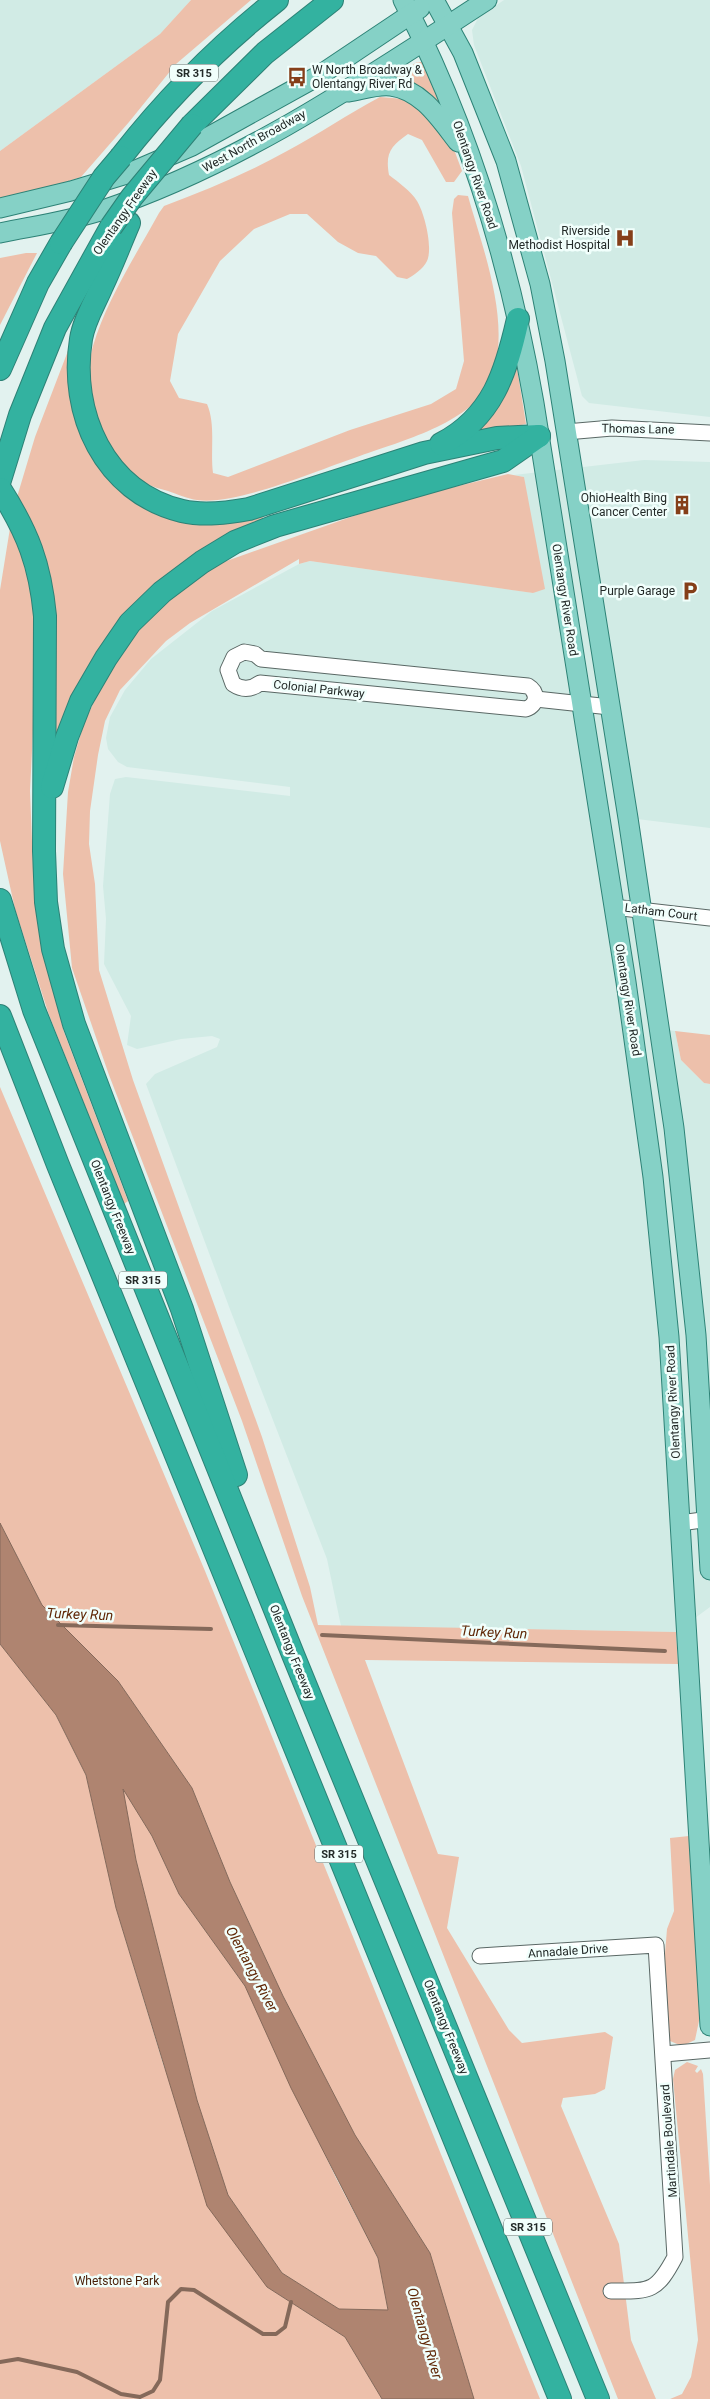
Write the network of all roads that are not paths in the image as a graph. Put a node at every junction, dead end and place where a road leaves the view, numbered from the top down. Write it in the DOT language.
graph roads {
  1 [pos="277,0"];
  2 [pos="332,0"];
  3 [pos="434,0"];
  4 [pos="486,0"];
  5 [pos="407,7"];
  6 [pos="448,25"];
  7 [pos="424,40"];
  8 [pos="340,93"];
  9 [pos="470,158"];
  10 [pos="0,208"];
  11 [pos="120,225"];
  12 [pos="0,233"];
  13 [pos="518,319"];
  14 [pos="0,369"];
  15 [pos="566,432"];
  16 [pos="710,434"];
  17 [pos="539,436"];
  18 [pos="424,453"];
  19 [pos="0,480"];
  20 [pos="0,489"];
  21 [pos="536,698"];
  22 [pos="580,704"];
  23 [pos="610,707"];
  24 [pos="45,812"];
  25 [pos="0,900"];
  26 [pos="613,906"];
  27 [pos="642,910"];
  28 [pos="710,918"];
  29 [pos="0,1016"];
  30 [pos="709,1519"];
  31 [pos="680,1523"];
  32 [pos="710,1570"];
  33 [pos="294,1658"];
  34 [pos="656,1945"];
  35 [pos="480,1956"];
  36 [pos="710,2026"];
  37 [pos="710,2050"];
  38 [pos="664,2054"];
  39 [pos="611,2291"];
  40 [pos="560,2399"];
  41 [pos="598,2399"];
  1 -- 14 [label="highway, SR 315, bridge"];
  2 -- 11 [label="highway, Olentangy Freeway / SR 315, bridge"];
  3 -- 5 [label="main road, West North Broadway"];
  3 -- 6 [label="main road"];
  4 -- 6 [label="main road, West North Broadway"];
  5 -- 7 [label="main road, Olentangy River Road"];
  5 -- 10 [label="main road, West North Broadway"];
  6 -- 7 [label="main road, West North Broadway"];
  6 -- 15 [label="main road"];
  7 -- 8 [label="main road, West North Broadway"];
  7 -- 9 [label="main road, Olentangy River Road"];
  8 -- 9 [label="main road"];
  8 -- 12 [label="main road, West North Broadway"];
  9 -- 13 [label="main road, Olentangy River Road"];
  11 -- 18 [label="highway"];
  11 -- 19 [label="highway, Olentangy Freeway / SR 315"];
  13 -- 17 [label="main road, Olentangy River Road"];
  13 -- 18 [label="highway"];
  15 -- 16 [label="street, Thomas Lane"];
  15 -- 17 [label="main road"];
  15 -- 23 [label="main road"];
  17 -- 18 [label="highway"];
  17 -- 22 [label="main road, Olentangy River Road"];
  17 -- 24 [label="highway"];
  20 -- 24 [label="highway"];
  21 -- 21 [label="street, Colonial Parkway"];
  21 -- 22 [label="street, Colonial Parkway"];
  22 -- 23 [label="street, Colonial Parkway"];
  22 -- 26 [label="main road, Olentangy River Road"];
  23 -- 27 [label="main road"];
  24 -- 33 [label="highway"];
  25 -- 33 [label="highway, Olentangy Freeway / SR 315"];
  26 -- 27 [label="street, Latham Court"];
  26 -- 31 [label="main road, Olentangy River Road"];
  27 -- 28 [label="street, Latham Court"];
  27 -- 30 [label="main road"];
  29 -- 40 [label="highway, SR 315"];
  30 -- 31 [label="street"];
  30 -- 32 [label="main road"];
  31 -- 36 [label="main road, Olentangy River Road"];
  33 -- 41 [label="highway, Olentangy Freeway / SR 315"];
  34 -- 35 [label="street, Annadale Drive"];
  34 -- 38 [label="street, Martindale Boulevard"];
  37 -- 38 [label="street"];
  38 -- 39 [label="street, Martindale Boulevard"];
}
